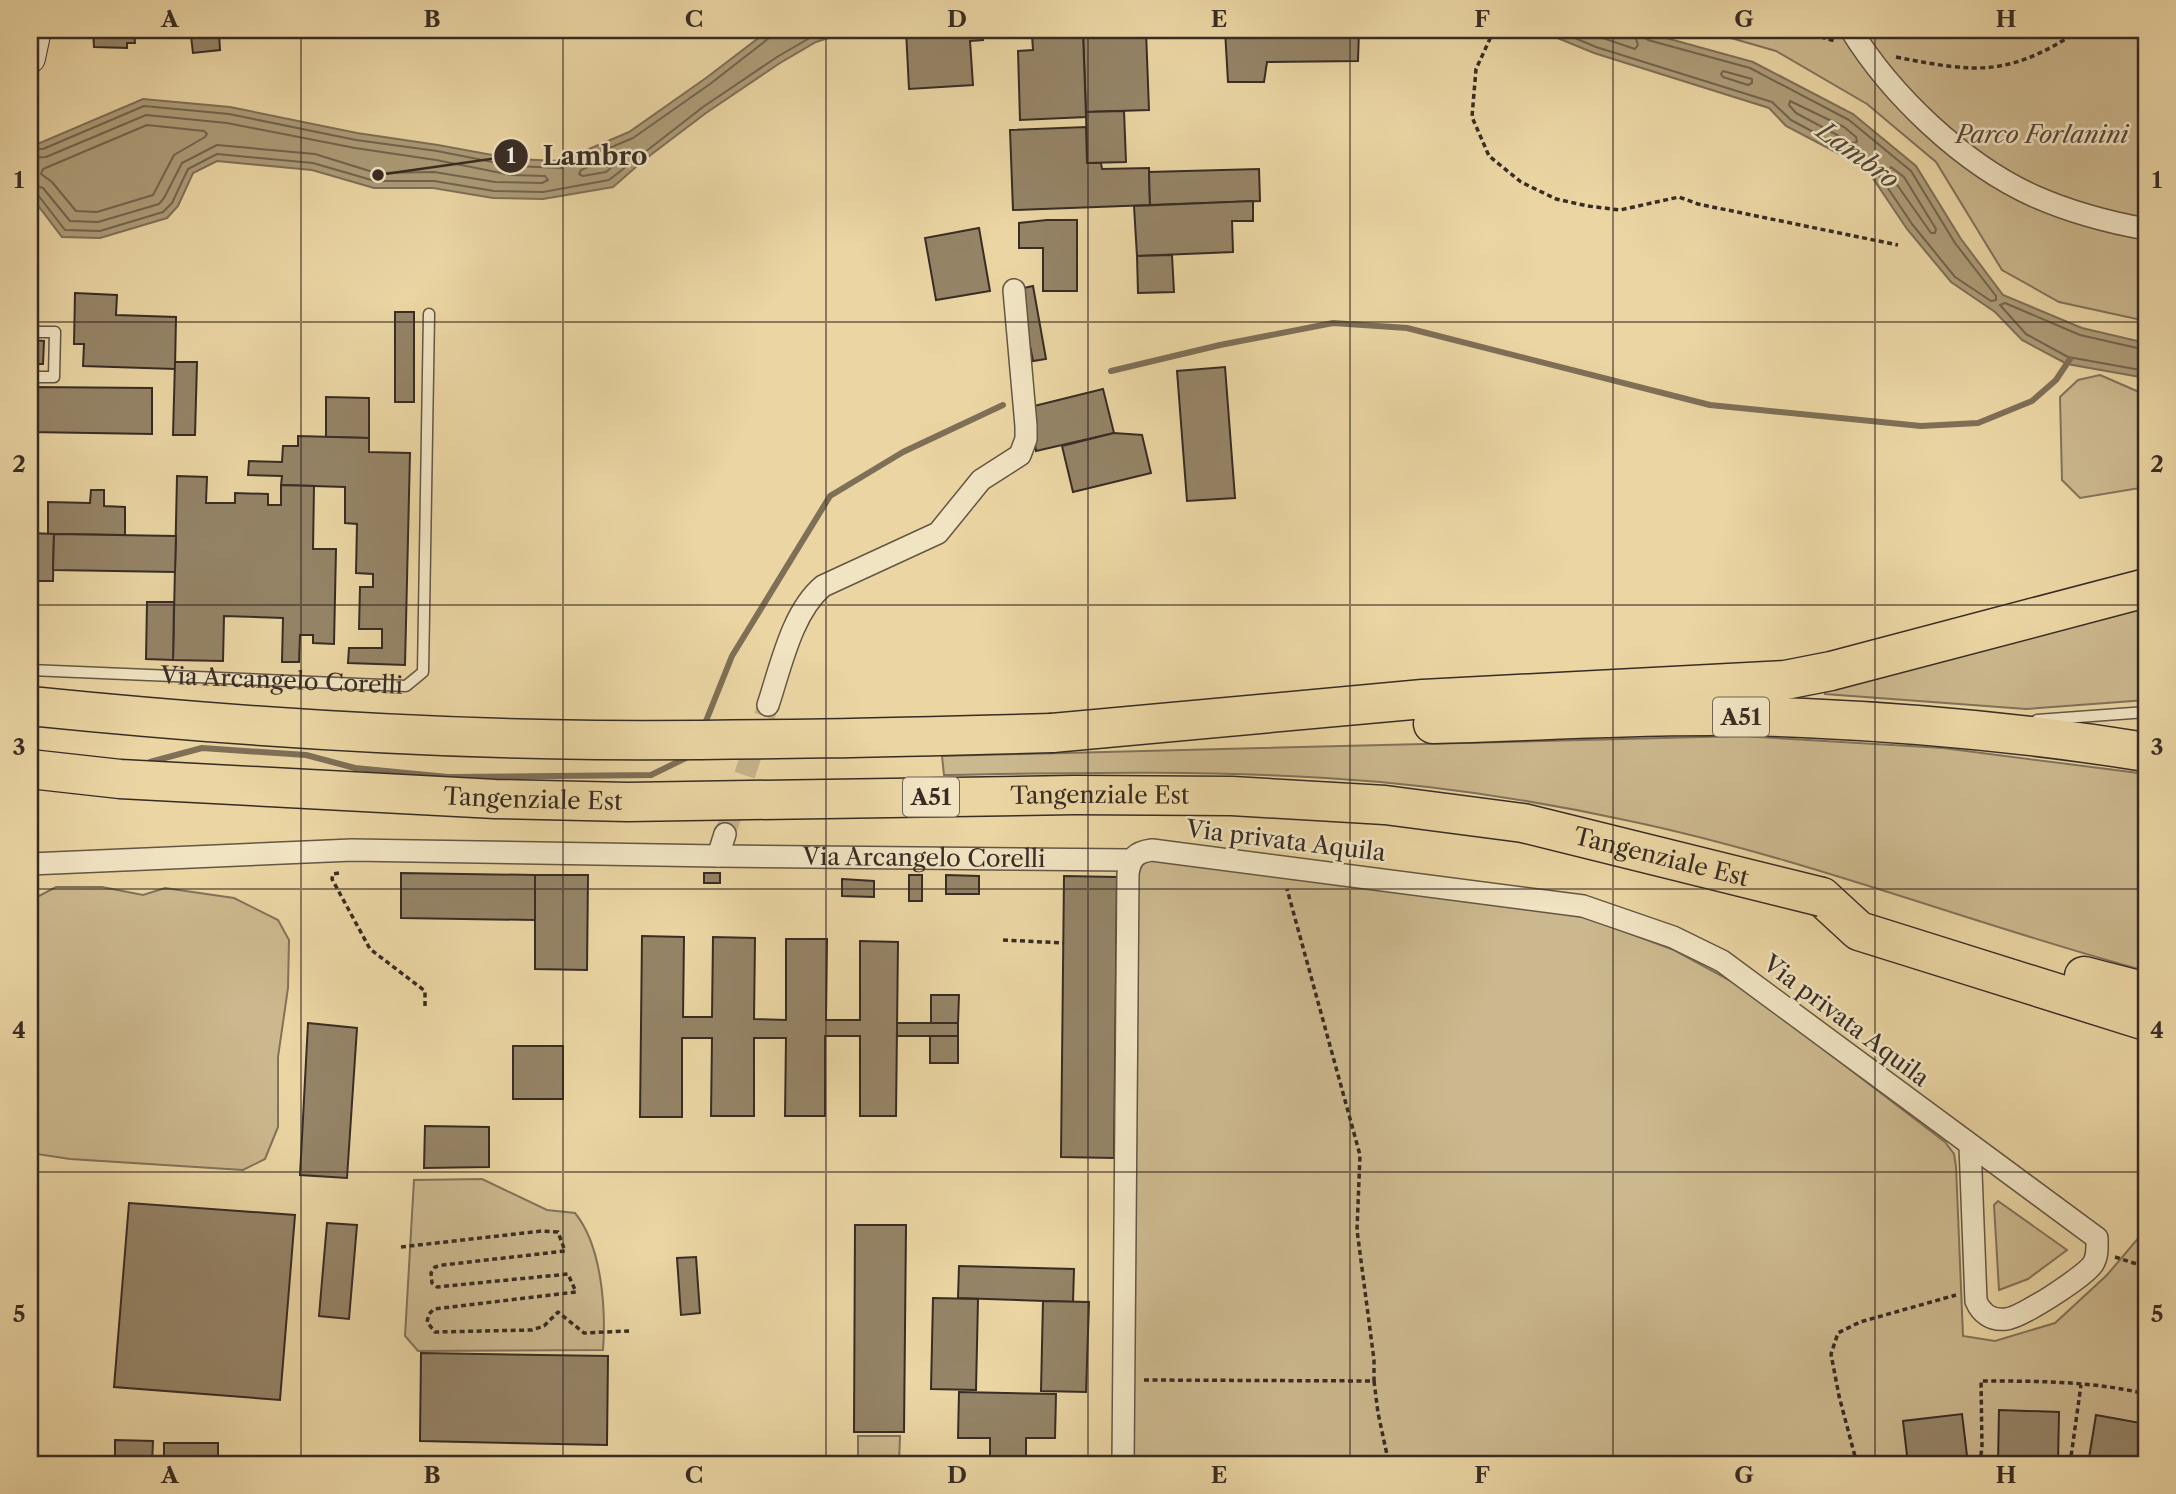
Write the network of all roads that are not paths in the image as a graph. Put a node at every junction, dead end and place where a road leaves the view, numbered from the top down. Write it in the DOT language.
graph roads {
  1 [pos="1851,30"];
  2 [pos="2146,229"];
  3 [pos="1014,290"];
  4 [pos="429,314"];
  5 [pos="30,332"];
  6 [pos="30,377"];
  7 [pos="2146,588"];
  8 [pos="30,670"];
  9 [pos="768,705"];
  10 [pos="30,706"];
  11 [pos="1540,707"];
  12 [pos="2146,712"];
  13 [pos="2021,721"];
  14 [pos="2007,722"];
  15 [pos="1941,727"];
  16 [pos="2146,752"];
  17 [pos="30,769"];
  18 [pos="725,834"];
  19 [pos="718,856"];
  20 [pos="1130,860"];
  21 [pos="30,864"];
  22 [pos="1984,959"];
  23 [pos="2146,992"];
  24 [pos="2146,1021"];
  25 [pos="1970,1146"];
  26 [pos="1123,1464"];
  1 -- 2 [label="street"];
  3 -- 9 [label="street"];
  4 -- 8 [label="lane, Via Arcangelo Corelli"];
  5 -- 6 [label="lane"];
  7 -- 11 [label="highway"];
  10 -- 11 [label="highway, A51, bridge"];
  11 -- 15 [label="highway, A51"];
  12 -- 13 [label="lane"];
  14 -- 15 [label="lane"];
  15 -- 16 [label="highway, A51"];
  17 -- 22 [label="highway, Tangenziale Est / A51, bridge"];
  18 -- 19 [label="street"];
  19 -- 20 [label="street, Via Arcangelo Corelli"];
  19 -- 21 [label="street, Via Arcangelo Corelli"];
  20 -- 25 [label="street, Via privata Aquila"];
  20 -- 26 [label="street"];
  22 -- 23 [label="highway, Tangenziale Est / A51"];
  22 -- 24 [label="highway"];
  25 -- 25 [label="street, Via privata Aquila"];
}
